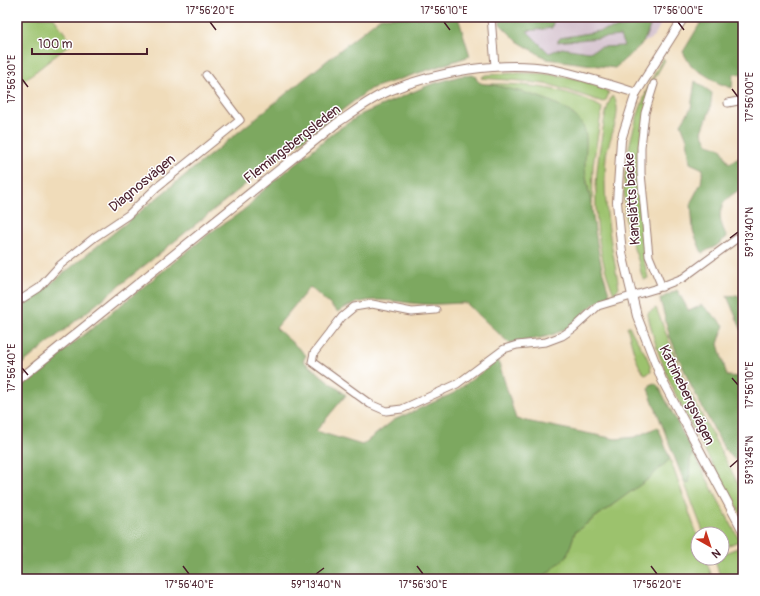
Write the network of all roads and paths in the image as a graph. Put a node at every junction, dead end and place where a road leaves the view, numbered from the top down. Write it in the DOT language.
graph roads {
  1 [pos="491,17"];
  2 [pos="684,17"];
  3 [pos="495,66"];
  4 [pos="206,75"];
  5 [pos="654,84"];
  6 [pos="636,93"];
  7 [pos="743,100"];
  8 [pos="728,103"];
  9 [pos="743,234"];
  10 [pos="662,287"];
  11 [pos="632,295"];
  12 [pos="17,302"];
  13 [pos="436,310"];
  14 [pos="17,381"];
  15 [pos="743,531"];
  1 -- 3 [label="street"];
  2 -- 6 [label="street, Katrinebergsvägen"];
  3 -- 6 [label="street, Flemingsbergsleden"];
  3 -- 14 [label="street, Flemingsbergsleden"];
  4 -- 12 [label="street, Diagnosvägen"];
  5 -- 10 [label="street, Kanslätts backe"];
  6 -- 11 [label="street, Katrinebergsvägen"];
  7 -- 8 [label="street"];
  9 -- 10 [label="street"];
  10 -- 11 [label="street"];
  11 -- 13 [label="street"];
  11 -- 15 [label="street, Katrinebergsvägen"];
}
